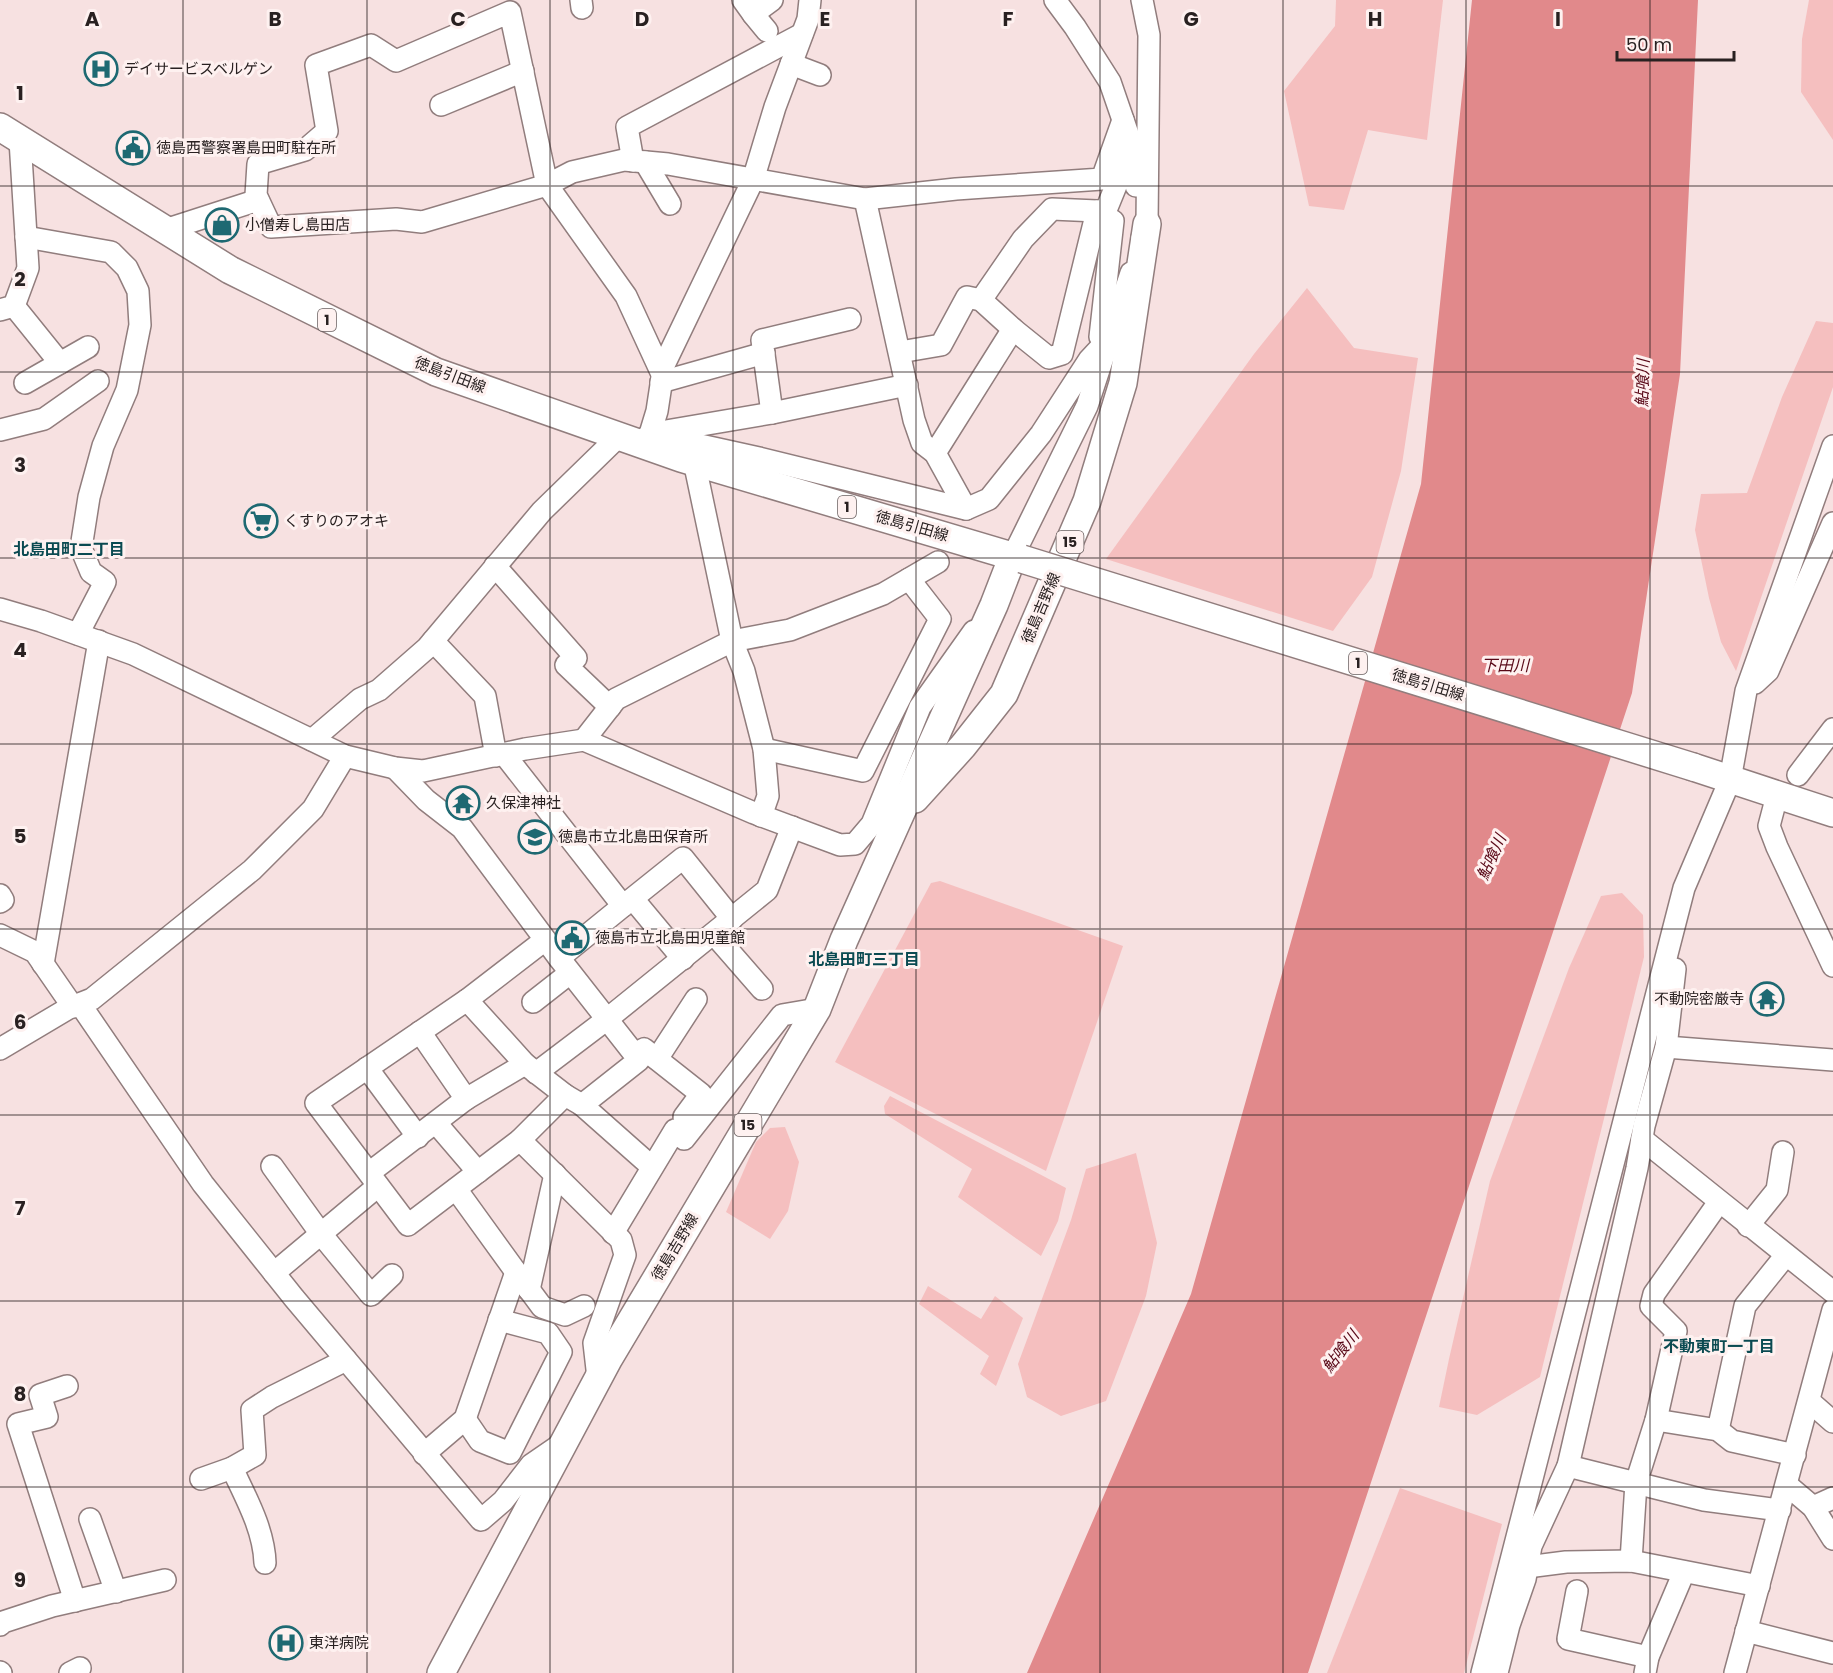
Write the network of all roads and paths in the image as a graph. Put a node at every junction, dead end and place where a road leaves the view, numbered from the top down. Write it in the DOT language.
graph roads {
  1 [pos="772,0"];
  2 [pos="810,0"];
  3 [pos="1055,0"];
  4 [pos="1142,0"];
  5 [pos="509,6"];
  6 [pos="748,7"];
  7 [pos="766,31"];
  8 [pos="802,34"];
  9 [pos="791,64"];
  10 [pos="523,71"];
  11 [pos="820,75"];
  12 [pos="441,105"];
  13 [pos="1123,120"];
  14 [pos="10,134"];
  15 [pos="1132,146"];
  16 [pos="639,161"];
  17 [pos="753,180"];
  18 [pos="547,185"];
  19 [pos="865,199"];
  20 [pos="258,200"];
  21 [pos="670,204"];
  22 [pos="1100,213"];
  23 [pos="1147,224"];
  24 [pos="165,230"];
  25 [pos="26,237"];
  26 [pos="981,300"];
  27 [pos="7,308"];
  28 [pos="850,319"];
  29 [pos="1013,329"];
  30 [pos="1104,344"];
  31 [pos="88,347"];
  32 [pos="764,352"];
  33 [pos="900,352"];
  34 [pos="60,363"];
  35 [pos="662,378"];
  36 [pos="98,381"];
  37 [pos="25,383"];
  38 [pos="907,385"];
  39 [pos="772,413"];
  40 [pos="0,430"];
  41 [pos="636,438"];
  42 [pos="1833,446"];
  43 [pos="935,453"];
  44 [pos="694,461"];
  45 [pos="966,509"];
  46 [pos="1833,523"];
  47 [pos="1829,540"];
  48 [pos="1017,557"];
  49 [pos="938,562"];
  50 [pos="495,566"];
  51 [pos="909,579"];
  52 [pos="994,605"];
  53 [pos="0,609"];
  54 [pos="78,634"];
  55 [pos="433,641"];
  56 [pos="732,641"];
  57 [pos="99,642"];
  58 [pos="1746,691"];
  59 [pos="610,707"];
  60 [pos="1833,729"];
  61 [pos="312,740"];
  62 [pos="584,740"];
  63 [pos="764,748"];
  64 [pos="500,755"];
  65 [pos="345,756"];
  66 [pos="395,768"];
  67 [pos="1798,775"];
  68 [pos="1730,780"];
  69 [pos="1774,807"];
  70 [pos="1833,813"];
  71 [pos="761,816"];
  72 [pos="899,818"];
  73 [pos="792,827"];
  74 [pos="1684,888"];
  75 [pos="0,895"];
  76 [pos="0,902"];
  77 [pos="628,902"];
  78 [pos="732,919"];
  79 [pos="714,934"];
  80 [pos="0,935"];
  81 [pos="545,940"];
  82 [pos="683,958"];
  83 [pos="43,964"];
  84 [pos="564,966"];
  85 [pos="1833,966"];
  86 [pos="762,989"];
  87 [pos="696,999"];
  88 [pos="467,1000"];
  89 [pos="532,1002"];
  90 [pos="76,1005"];
  91 [pos="816,1009"];
  92 [pos="606,1020"];
  93 [pos="420,1032"];
  94 [pos="1665,1047"];
  95 [pos="0,1049"];
  96 [pos="635,1054"];
  97 [pos="657,1059"];
  98 [pos="1833,1060"];
  99 [pos="367,1068"];
  100 [pos="530,1069"];
  101 [pos="466,1099"];
  102 [pos="573,1100"];
  103 [pos="436,1123"];
  104 [pos="675,1130"];
  105 [pos="418,1137"];
  106 [pos="1642,1138"];
  107 [pos="520,1140"];
  108 [pos="1783,1152"];
  109 [pos="272,1166"];
  110 [pos="652,1167"];
  111 [pos="478,1172"];
  112 [pos="555,1174"];
  113 [pos="374,1180"];
  114 [pos="456,1189"];
  115 [pos="1719,1202"];
  116 [pos="1749,1226"];
  117 [pos="613,1233"];
  118 [pos="321,1234"];
  119 [pos="1786,1255"];
  120 [pos="516,1272"];
  121 [pos="274,1273"];
  122 [pos="392,1275"];
  123 [pos="529,1290"];
  124 [pos="1833,1292"];
  125 [pos="584,1306"];
  126 [pos="1833,1310"];
  127 [pos="499,1320"];
  128 [pos="346,1360"];
  129 [pos="1825,1375"];
  130 [pos="598,1378"];
  131 [pos="67,1386"];
  132 [pos="1809,1401"];
  133 [pos="465,1419"];
  134 [pos="1656,1420"];
  135 [pos="1833,1422"];
  136 [pos="1718,1430"];
  137 [pos="564,1443"];
  138 [pos="424,1454"];
  139 [pos="1795,1455"];
  140 [pos="1568,1466"];
  141 [pos="232,1468"];
  142 [pos="201,1479"];
  143 [pos="1636,1483"];
  144 [pos="1787,1485"];
  145 [pos="1833,1498"];
  146 [pos="1813,1507"];
  147 [pos="1780,1510"];
  148 [pos="90,1519"];
  149 [pos="1833,1539"];
  150 [pos="1631,1561"];
  151 [pos="265,1563"];
  152 [pos="1527,1567"];
  153 [pos="1684,1572"];
  154 [pos="165,1580"];
  155 [pos="1759,1587"];
  156 [pos="1577,1591"];
  157 [pos="116,1592"];
  158 [pos="75,1601"];
  159 [pos="0,1625"];
  160 [pos="1746,1630"];
  161 [pos="1833,1653"];
  162 [pos="1646,1665"];
  163 [pos="441,1673"];
  164 [pos="1482,1673"];
  165 [pos="1497,1673"];
  166 [pos="1735,1673"];
  1 -- 6 [label="street"];
  2 -- 8 [label="street"];
  3 -- 13 [label="street"];
  4 -- 23 [label="street"];
  5 -- 10 [label="street"];
  5 -- 20 [label="street"];
  6 -- 7 [label="street"];
  8 -- 9 [label="street"];
  8 -- 16 [label="street"];
  9 -- 11 [label="street"];
  9 -- 17 [label="street"];
  10 -- 12 [label="street"];
  10 -- 18 [label="street"];
  13 -- 15 [label="street"];
  13 -- 19 [label="street"];
  14 -- 24 [label="main road, 徳島引田線 / 1"];
  14 -- 25 [label="street"];
  15 -- 22 [label="street"];
  15 -- 23 [label="street"];
  16 -- 17 [label="street"];
  16 -- 18 [label="street"];
  16 -- 21 [label="street"];
  17 -- 19 [label="street"];
  17 -- 35 [label="street"];
  18 -- 20 [label="street"];
  18 -- 35 [label="street"];
  19 -- 33 [label="street"];
  20 -- 24 [label="street"];
  22 -- 26 [label="street"];
  22 -- 29 [label="street"];
  22 -- 30 [label="street"];
  23 -- 30 [label="street"];
  23 -- 72 [label="main road, 徳島吉野線 / 15"];
  24 -- 41 [label="main road, 徳島引田線 / 1"];
  25 -- 27 [label="street"];
  25 -- 54 [label="street"];
  26 -- 29 [label="street"];
  26 -- 33 [label="street"];
  27 -- 34 [label="street"];
  28 -- 32 [label="street"];
  29 -- 43 [label="street"];
  30 -- 45 [label="street"];
  30 -- 48 [label="street"];
  31 -- 34 [label="street"];
  32 -- 35 [label="street"];
  32 -- 39 [label="street"];
  33 -- 38 [label="street"];
  34 -- 37 [label="street"];
  35 -- 41 [label="street"];
  36 -- 40 [label="street"];
  38 -- 39 [label="street"];
  38 -- 43 [label="street"];
  39 -- 41 [label="street"];
  41 -- 44 [label="main road, 徳島引田線 / 1"];
  41 -- 45 [label="street"];
  41 -- 50 [label="street"];
  42 -- 58 [label="street"];
  43 -- 45 [label="street"];
  44 -- 48 [label="main road, 徳島引田線 / 1"];
  44 -- 56 [label="street"];
  46 -- 47 [label="street"];
  47 -- 58 [label="street"];
  48 -- 52 [label="main road, 徳島吉野線 / 15"];
  48 -- 68 [label="main road, 徳島引田線 / 1, bridge"];
  49 -- 51 [label="street"];
  50 -- 55 [label="street"];
  50 -- 59 [label="street"];
  51 -- 56 [label="street"];
  51 -- 63 [label="street"];
  52 -- 72 [label="main road, 徳島吉野線 / 15"];
  52 -- 73 [label="street"];
  53 -- 54 [label="street"];
  54 -- 57 [label="street"];
  55 -- 61 [label="street"];
  55 -- 64 [label="street"];
  56 -- 59 [label="street"];
  56 -- 63 [label="street"];
  57 -- 61 [label="street"];
  57 -- 83 [label="street"];
  58 -- 68 [label="street"];
  59 -- 62 [label="street"];
  60 -- 67 [label="street"];
  61 -- 65 [label="street"];
  62 -- 64 [label="street"];
  62 -- 71 [label="street"];
  63 -- 71 [label="street"];
  64 -- 66 [label="street"];
  64 -- 77 [label="street"];
  65 -- 66 [label="street"];
  65 -- 90 [label="street"];
  66 -- 81 [label="street"];
  68 -- 70 [label="main road, 徳島引田線 / 1"];
  68 -- 74 [label="street"];
  69 -- 85 [label="street"];
  71 -- 73 [label="street"];
  72 -- 91 [label="main road, 徳島吉野線 / 15"];
  73 -- 78 [label="street"];
  74 -- 94 [label="street"];
  74 -- 164 [label="street"];
  75 -- 76 [label="street"];
  77 -- 78 [label="street"];
  77 -- 82 [label="street"];
  77 -- 84 [label="street"];
  78 -- 79 [label="street"];
  79 -- 82 [label="street"];
  79 -- 86 [label="street"];
  80 -- 83 [label="street"];
  81 -- 84 [label="street"];
  81 -- 88 [label="street"];
  82 -- 92 [label="street"];
  83 -- 90 [label="street"];
  84 -- 89 [label="street"];
  84 -- 92 [label="street"];
  87 -- 97 [label="street"];
  88 -- 93 [label="street"];
  88 -- 100 [label="street"];
  90 -- 95 [label="street"];
  90 -- 121 [label="street"];
  91 -- 104 [label="street"];
  91 -- 130 [label="main road, 徳島吉野線 / 15"];
  92 -- 96 [label="street"];
  92 -- 100 [label="street"];
  93 -- 99 [label="street"];
  93 -- 101 [label="street"];
  94 -- 98 [label="street"];
  94 -- 106 [label="street"];
  96 -- 97 [label="street"];
  96 -- 102 [label="street"];
  97 -- 104 [label="street"];
  99 -- 105 [label="street"];
  99 -- 113 [label="street"];
  100 -- 101 [label="street"];
  100 -- 102 [label="street"];
  101 -- 103 [label="street"];
  102 -- 107 [label="street"];
  102 -- 110 [label="street"];
  103 -- 105 [label="street"];
  103 -- 111 [label="street"];
  104 -- 110 [label="street"];
  105 -- 113 [label="street"];
  106 -- 115 [label="street"];
  106 -- 140 [label="street"];
  107 -- 111 [label="street"];
  107 -- 112 [label="street"];
  108 -- 116 [label="street"];
  109 -- 118 [label="street"];
  110 -- 117 [label="street"];
  111 -- 114 [label="street"];
  112 -- 117 [label="street"];
  112 -- 123 [label="street"];
  113 -- 114 [label="street"];
  113 -- 118 [label="street"];
  114 -- 120 [label="street"];
  115 -- 116 [label="street"];
  115 -- 134 [label="street"];
  116 -- 119 [label="street"];
  117 -- 130 [label="street"];
  118 -- 121 [label="street"];
  118 -- 122 [label="street"];
  119 -- 124 [label="street"];
  119 -- 136 [label="street"];
  120 -- 123 [label="street"];
  120 -- 127 [label="street"];
  121 -- 128 [label="street"];
  123 -- 125 [label="street"];
  126 -- 129 [label="street"];
  127 -- 133 [label="street"];
  127 -- 133 [label="street"];
  128 -- 138 [label="street"];
  128 -- 141 [label="street"];
  129 -- 132 [label="street"];
  130 -- 137 [label="main road, 徳島吉野線 / 15"];
  131 -- 158 [label="street"];
  132 -- 135 [label="street"];
  132 -- 139 [label="street"];
  133 -- 138 [label="street"];
  134 -- 136 [label="street"];
  134 -- 143 [label="street"];
  136 -- 139 [label="street"];
  137 -- 138 [label="street"];
  137 -- 163 [label="main road, 徳島吉野線 / 15"];
  139 -- 144 [label="street"];
  140 -- 143 [label="street"];
  140 -- 152 [label="street"];
  141 -- 142 [label="street"];
  141 -- 151 [label="street"];
  143 -- 147 [label="street"];
  143 -- 150 [label="street"];
  144 -- 146 [label="street"];
  144 -- 147 [label="street"];
  145 -- 146 [label="street"];
  146 -- 149 [label="street"];
  147 -- 155 [label="street"];
  148 -- 157 [label="street"];
  150 -- 152 [label="street"];
  150 -- 153 [label="street"];
  152 -- 165 [label="street"];
  153 -- 155 [label="street"];
  153 -- 162 [label="street"];
  154 -- 157 [label="street"];
  155 -- 160 [label="street"];
  156 -- 162 [label="street"];
  157 -- 158 [label="street"];
  158 -- 159 [label="street"];
  160 -- 161 [label="street"];
  160 -- 166 [label="street"];
}
